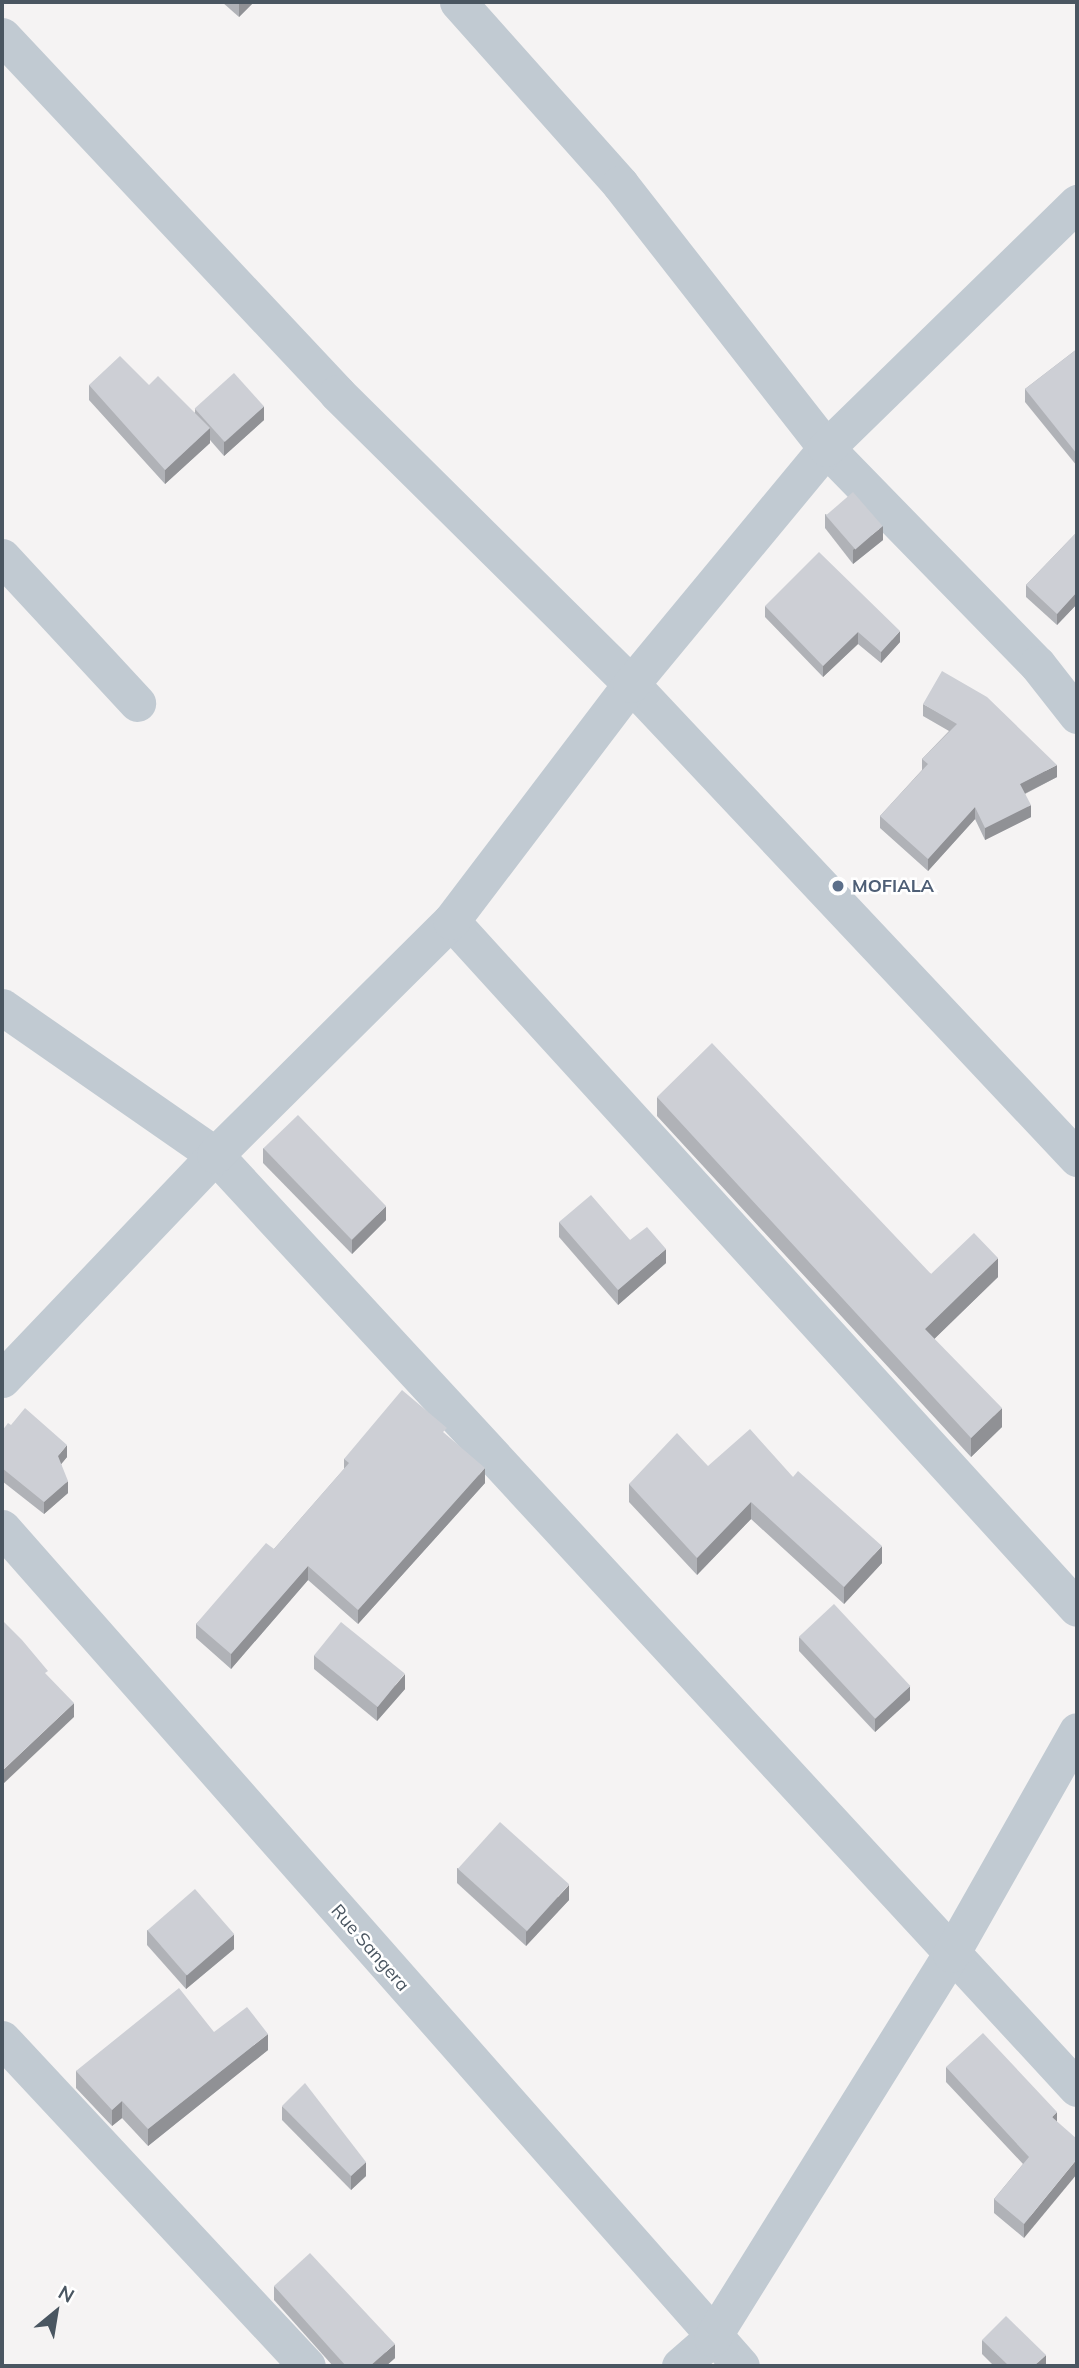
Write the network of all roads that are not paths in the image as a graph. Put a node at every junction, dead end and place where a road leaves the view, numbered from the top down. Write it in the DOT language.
graph roads {
  1 [pos="458,2"];
  2 [pos="2,36"];
  3 [pos="1077,203"];
  4 [pos="826,448"];
  5 [pos="2,557"];
  6 [pos="631,684"];
  7 [pos="137,703"];
  8 [pos="1077,715"];
  9 [pos="451,920"];
  10 [pos="2,1007"];
  11 [pos="215,1155"];
  12 [pos="1077,1158"];
  13 [pos="2,1379"];
  14 [pos="2,1528"];
  15 [pos="1077,1608"];
  16 [pos="1077,1731"];
  17 [pos="951,1954"];
  18 [pos="2,2039"];
  19 [pos="1077,2088"];
  20 [pos="712,2337"];
  21 [pos="307,2366"];
  22 [pos="680,2366"];
  23 [pos="741,2366"];
  1 -- 4 [label="street"];
  2 -- 6 [label="street"];
  3 -- 4 [label="street"];
  4 -- 6 [label="street"];
  4 -- 8 [label="street"];
  5 -- 7 [label="street"];
  6 -- 9 [label="street"];
  6 -- 12 [label="street"];
  9 -- 11 [label="street"];
  9 -- 15 [label="street"];
  10 -- 11 [label="street"];
  11 -- 13 [label="street"];
  11 -- 17 [label="street"];
  14 -- 20 [label="street, Rue Sangera"];
  16 -- 17 [label="street"];
  17 -- 19 [label="street"];
  17 -- 20 [label="street"];
  18 -- 21 [label="street"];
  20 -- 22 [label="street"];
  20 -- 23 [label="street, Rue Sangera"];
}
